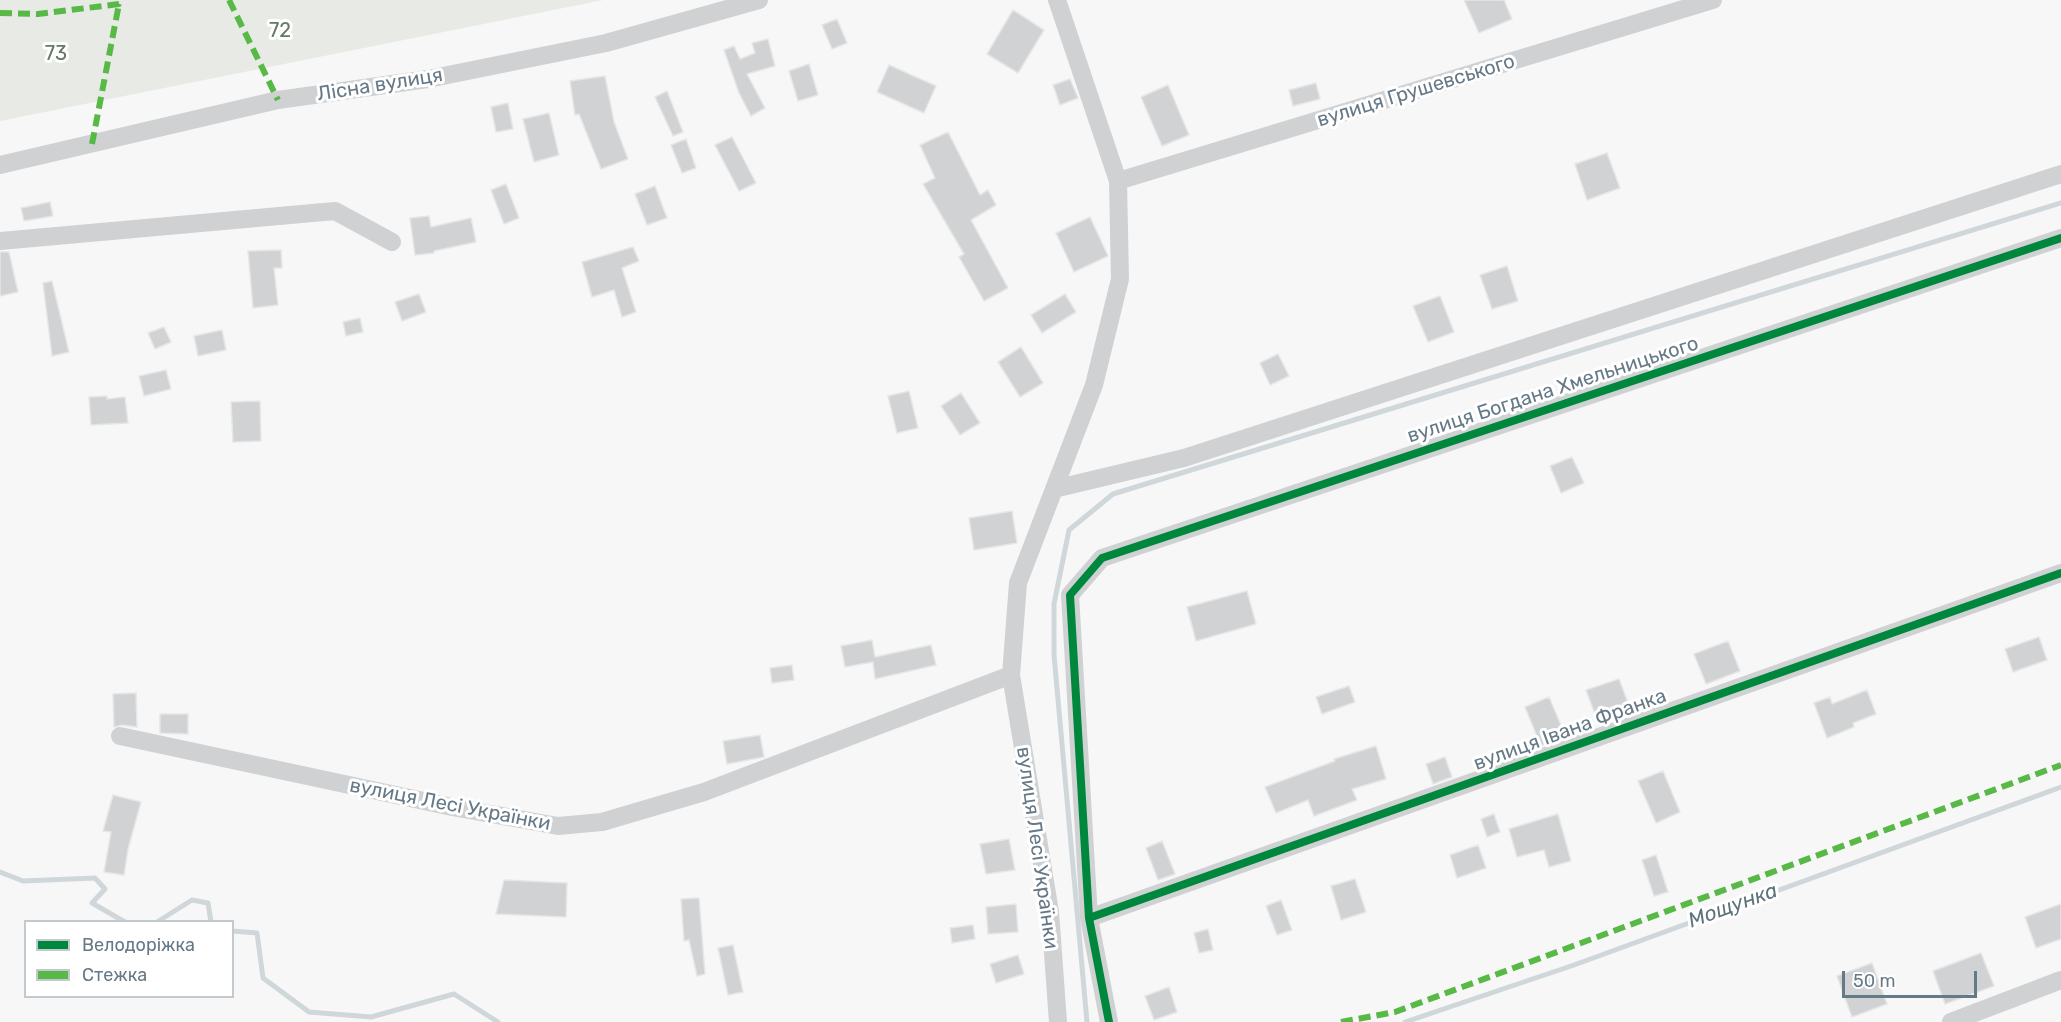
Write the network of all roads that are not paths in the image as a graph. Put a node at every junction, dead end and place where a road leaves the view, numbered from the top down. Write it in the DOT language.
graph roads {
  1 [pos="759,0"];
  2 [pos="1058,0"];
  3 [pos="1713,0"];
  4 [pos="0,165"];
  5 [pos="2061,174"];
  6 [pos="1118,182"];
  7 [pos="2061,238"];
  8 [pos="0,241"];
  9 [pos="392,242"];
  10 [pos="1053,489"];
  11 [pos="2061,573"];
  12 [pos="1011,675"];
  13 [pos="120,736"];
  14 [pos="1089,918"];
  15 [pos="2061,980"];
  16 [pos="1058,1022"];
  17 [pos="1109,1022"];
  18 [pos="1951,1022"];
  1 -- 4 [label="street, Лісна вулиця"];
  2 -- 6 [label="street, вулиця Лесі Українки"];
  3 -- 6 [label="street, вулиця Грушевського"];
  5 -- 10 [label="street"];
  6 -- 10 [label="street, вулиця Лесі Українки"];
  7 -- 14 [label="street, вулиця Богдана Хмельницького"];
  8 -- 9 [label="street"];
  10 -- 12 [label="street, вулиця Лесі Українки"];
  11 -- 14 [label="street, вулиця Івана Франка"];
  12 -- 13 [label="street, вулиця Лесі Українки"];
  12 -- 16 [label="street, вулиця Лесі Українки"];
  14 -- 17 [label="street"];
  15 -- 18 [label="street"];
}
